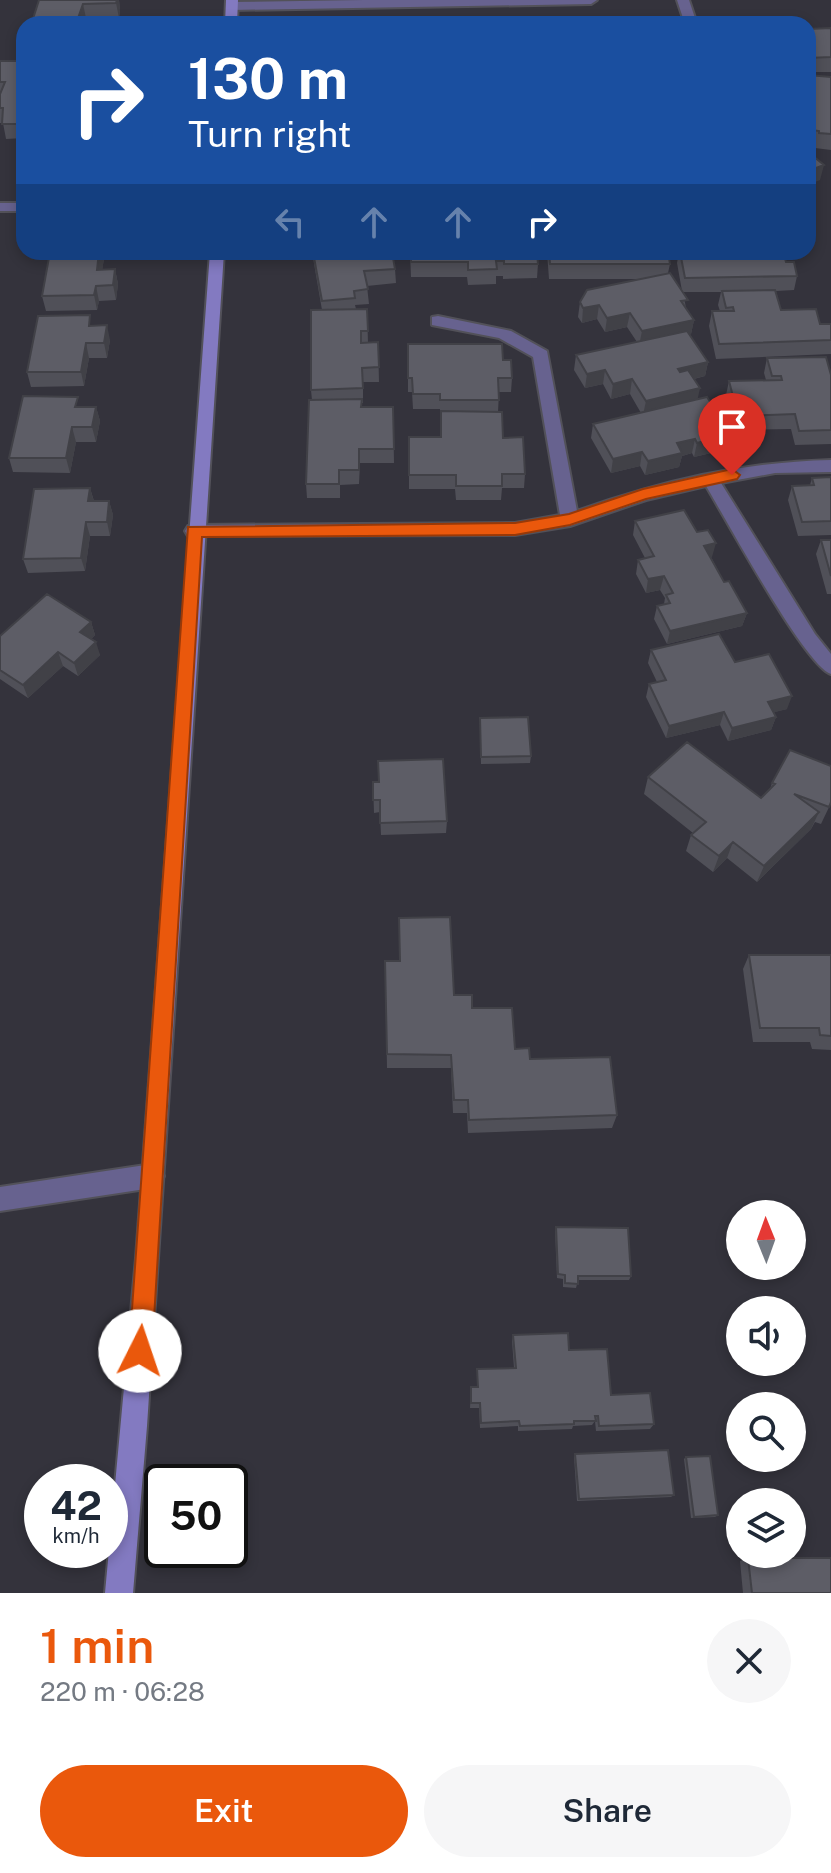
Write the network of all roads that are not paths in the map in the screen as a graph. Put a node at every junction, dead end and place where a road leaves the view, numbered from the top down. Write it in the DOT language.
graph roads {
  1 [pos="591,0"];
  2 [pos="232,3"];
  3 [pos="216,260"];
  4 [pos="438,321"];
  5 [pos="831,466"];
  6 [pos="710,479"];
  7 [pos="570,520"];
  8 [pos="194,531"];
  9 [pos="831,667"];
  10 [pos="152,1176"];
  11 [pos="0,1199"];
  12 [pos="119,1593"];
  1 -- 2 [label="street"];
  3 -- 8 [label="main road"];
  4 -- 7 [label="street"];
  5 -- 6 [label="street"];
  6 -- 7 [label="street"];
  6 -- 9 [label="street"];
  7 -- 8 [label="street"];
  8 -- 10 [label="main road"];
  10 -- 11 [label="street"];
  10 -- 12 [label="main road"];
}
